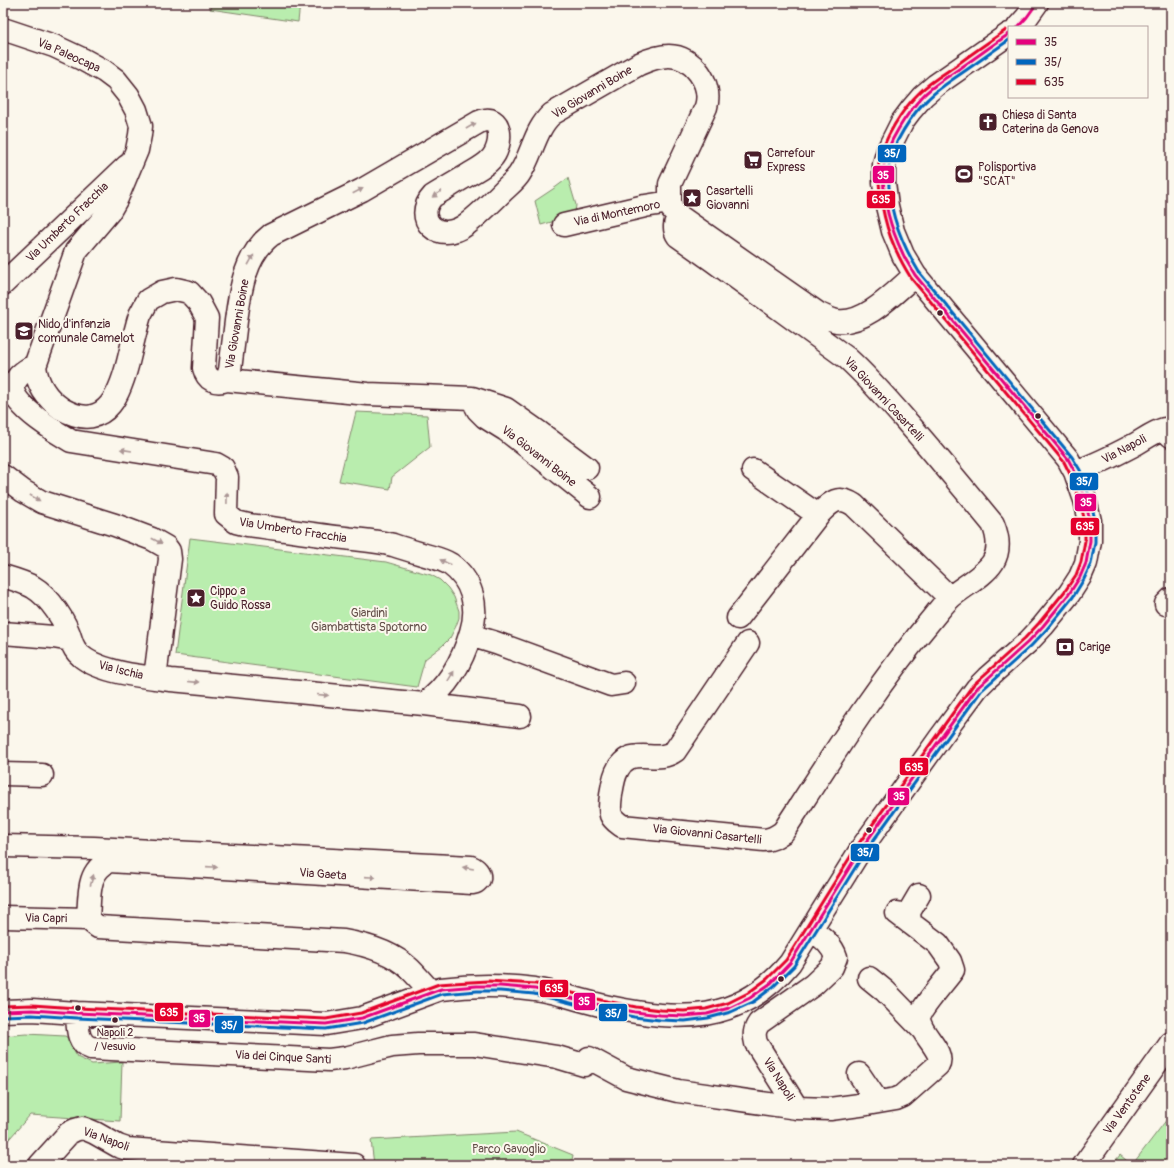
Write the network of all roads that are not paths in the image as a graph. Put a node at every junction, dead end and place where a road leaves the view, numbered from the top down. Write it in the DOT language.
graph roads {
  1 [pos="1037,3"];
  2 [pos="1019,26"];
  3 [pos="3,29"];
  4 [pos="1008,35"];
  5 [pos="132,161"];
  6 [pos="674,209"];
  7 [pos="564,225"];
  8 [pos="915,275"];
  9 [pos="3,284"];
  10 [pos="35,366"];
  11 [pos="227,380"];
  12 [pos="472,398"];
  13 [pos="1171,436"];
  14 [pos="587,468"];
  15 [pos="753,470"];
  16 [pos="1075,472"];
  17 [pos="3,476"];
  18 [pos="590,497"];
  19 [pos="818,515"];
  20 [pos="3,576"];
  21 [pos="950,598"];
  22 [pos="738,618"];
  23 [pos="3,633"];
  24 [pos="470,635"];
  25 [pos="71,640"];
  26 [pos="748,643"];
  27 [pos="155,678"];
  28 [pos="624,683"];
  29 [pos="424,704"];
  30 [pos="520,716"];
  31 [pos="3,774"];
  32 [pos="42,775"];
  33 [pos="3,846"];
  34 [pos="919,895"];
  35 [pos="3,917"];
  36 [pos="88,919"];
  37 [pos="811,929"];
  38 [pos="869,978"];
  39 [pos="431,992"];
  40 [pos="3,1011"];
  41 [pos="77,1013"];
  42 [pos="922,1029"];
  43 [pos="1171,1043"];
  44 [pos="859,1074"];
  45 [pos="878,1102"];
  46 [pos="797,1108"];
  47 [pos="40,1165"];
  48 [pos="354,1165"];
  49 [pos="1084,1165"];
  1 -- 2 [label="street"];
  3 -- 5 [label="street, Via Paleocapa"];
  4 -- 8 [label="street"];
  5 -- 9 [label="street, Via Umberto Fracchia"];
  5 -- 10 [label="street"];
  6 -- 7 [label="street, Via di Montemoro"];
  6 -- 8 [label="street"];
  11 -- 6 [label="street, Via Giovanni Boine, one-way"];
  6 -- 21 [label="street, Via Giovanni Casartelli"];
  8 -- 16 [label="street"];
  10 -- 11 [label="street, Via Giovanni Boine"];
  24 -- 10 [label="street, Via Umberto Fracchia, one-way"];
  11 -- 12 [label="street, Via Giovanni Boine"];
  12 -- 14 [label="street, Via Giovanni Boine"];
  12 -- 18 [label="street, Via Giovanni Boine"];
  13 -- 16 [label="street, Via Napoli"];
  15 -- 19 [label="street"];
  16 -- 37 [label="street"];
  17 -- 27 [label="street, one-way"];
  19 -- 21 [label="street"];
  19 -- 22 [label="street"];
  20 -- 25 [label="street, Via Ischia"];
  21 -- 26 [label="street, Via Giovanni Casartelli"];
  23 -- 25 [label="street"];
  24 -- 28 [label="street"];
  29 -- 24 [label="street, Via Umberto Fracchia, one-way"];
  25 -- 27 [label="street, Via Ischia"];
  27 -- 29 [label="street, one-way"];
  29 -- 30 [label="street"];
  31 -- 32 [label="street"];
  36 -- 33 [label="street, Via Gaeta, one-way"];
  34 -- 42 [label="street"];
  35 -- 36 [label="street, Via Capri"];
  36 -- 39 [label="street"];
  37 -- 39 [label="street"];
  37 -- 46 [label="street, Via Napoli"];
  38 -- 42 [label="street, Via Napoli"];
  39 -- 41 [label="street"];
  40 -- 41 [label="street"];
  41 -- 46 [label="street, Via dei Cinque Santi"];
  42 -- 45 [label="street, Via Napoli"];
  43 -- 49 [label="street, Via Ventotene"];
  44 -- 45 [label="street"];
  45 -- 46 [label="street, Via Napoli"];
  47 -- 48 [label="street, Via Napoli"];
}
